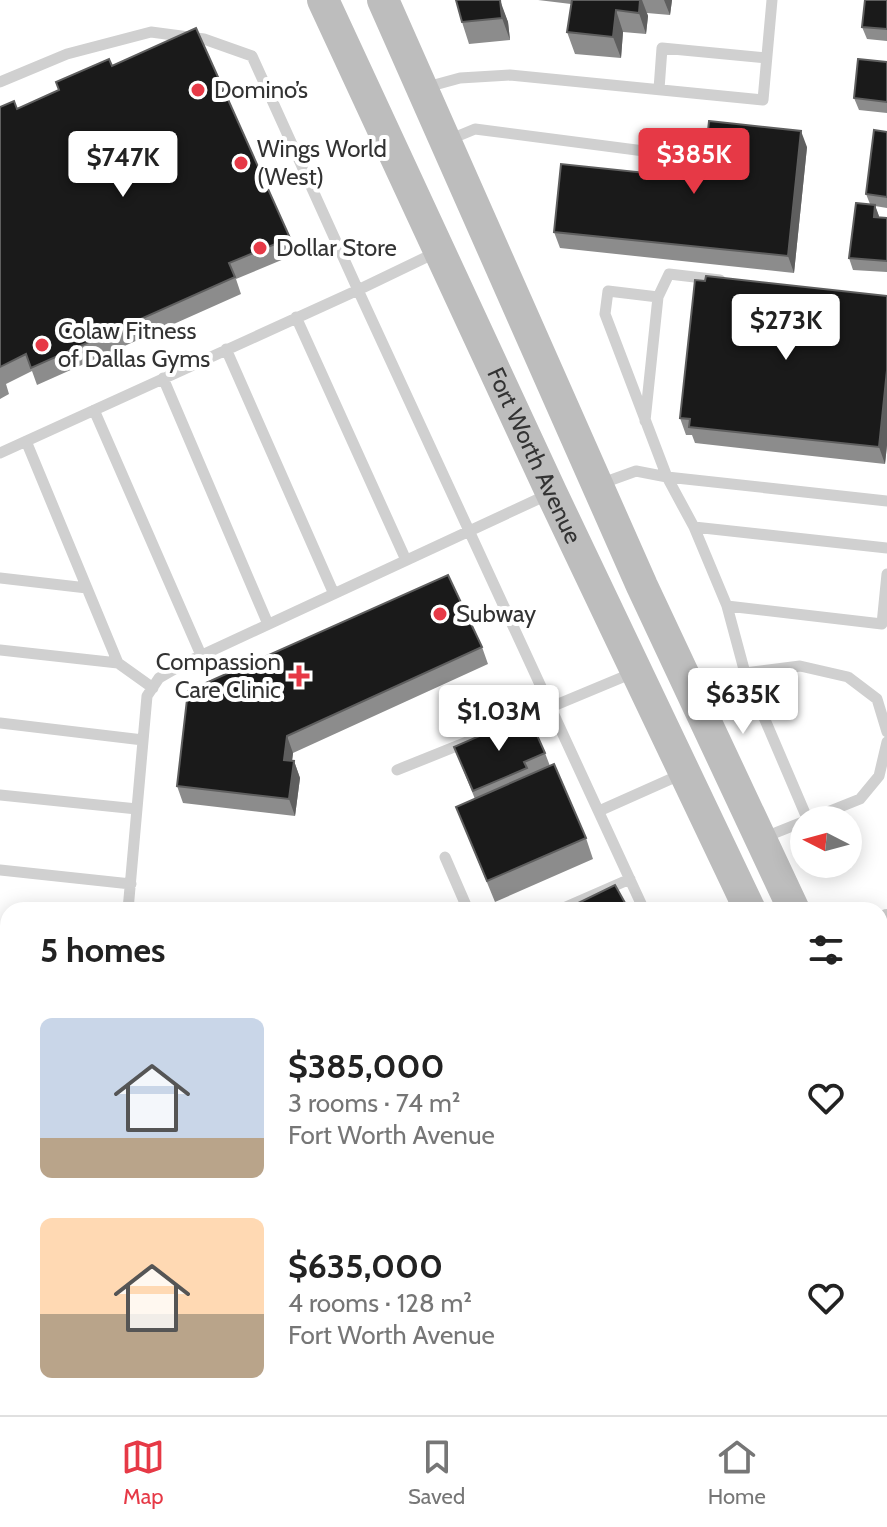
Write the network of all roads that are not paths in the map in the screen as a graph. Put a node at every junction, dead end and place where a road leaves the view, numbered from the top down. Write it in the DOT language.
graph roads {
  1 [pos="323,0"];
  2 [pos="383,0"];
  3 [pos="772,0"];
  4 [pos="766,58"];
  5 [pos="0,82"];
  6 [pos="422,89"];
  7 [pos="659,89"];
  8 [pos="376,115"];
  9 [pos="446,141"];
  10 [pos="690,157"];
  11 [pos="439,251"];
  12 [pos="732,282"];
  13 [pos="358,290"];
  14 [pos="658,297"];
  15 [pos="296,317"];
  16 [pos="226,349"];
  17 [pos="163,378"];
  18 [pos="94,410"];
  19 [pos="645,421"];
  20 [pos="26,441"];
  21 [pos="0,453"];
  22 [pos="667,477"];
  23 [pos="596,479"];
  24 [pos="551,492"];
  25 [pos="887,501"];
  26 [pos="694,527"];
  27 [pos="469,531"];
  28 [pos="887,548"];
  29 [pos="406,560"];
  30 [pos="887,574"];
  31 [pos="0,578"];
  32 [pos="87,588"];
  33 [pos="334,594"];
  34 [pos="727,606"];
  35 [pos="268,624"];
  36 [pos="0,650"];
  37 [pos="201,655"];
  38 [pos="118,663"];
  39 [pos="636,671"];
  40 [pos="745,673"];
  41 [pos="153,688"];
  42 [pos="692,691"];
  43 [pos="551,708"];
  44 [pos="0,723"];
  45 [pos="509,725"];
  46 [pos="495,730"];
  47 [pos="887,732"];
  48 [pos="143,740"];
  49 [pos="887,742"];
  50 [pos="397,770"];
  51 [pos="685,773"];
  52 [pos="0,795"];
  53 [pos="802,806"];
  54 [pos="840,806"];
  55 [pos="137,809"];
  56 [pos="599,811"];
  57 [pos="790,826"];
  58 [pos="759,840"];
  59 [pos="445,857"];
  60 [pos="0,870"];
  61 [pos="630,879"];
  62 [pos="131,884"];
  63 [pos="129,902"];
  64 [pos="465,902"];
  65 [pos="577,902"];
  66 [pos="640,902"];
  67 [pos="746,902"];
  68 [pos="790,902"];
  1 -- 8 [label="main road, Fort Worth Avenue"];
  2 -- 6 [label="main road, Fort Worth Avenue"];
  3 -- 4 [label="lane"];
  4 -- 7 [label="lane"];
  4 -- 7 [label="lane"];
  5 -- 13 [label="lane"];
  6 -- 7 [label="lane"];
  6 -- 8 [label="main road"];
  6 -- 9 [label="main road, Fort Worth Avenue"];
  8 -- 11 [label="main road, Fort Worth Avenue"];
  9 -- 10 [label="lane"];
  9 -- 23 [label="main road, Fort Worth Avenue"];
  11 -- 13 [label="lane"];
  11 -- 24 [label="main road, Fort Worth Avenue"];
  12 -- 14 [label="lane"];
  13 -- 15 [label="lane"];
  13 -- 27 [label="lane"];
  14 -- 19 [label="lane"];
  14 -- 19 [label="lane"];
  15 -- 16 [label="lane"];
  15 -- 29 [label="lane"];
  16 -- 17 [label="lane"];
  16 -- 33 [label="lane"];
  17 -- 18 [label="lane"];
  17 -- 35 [label="lane"];
  18 -- 20 [label="lane"];
  18 -- 37 [label="lane"];
  19 -- 22 [label="lane"];
  20 -- 21 [label="lane"];
  20 -- 32 [label="lane"];
  22 -- 23 [label="lane"];
  22 -- 25 [label="lane"];
  22 -- 26 [label="lane"];
  23 -- 24 [label="main road"];
  23 -- 42 [label="main road, Fort Worth Avenue"];
  24 -- 27 [label="lane"];
  24 -- 39 [label="main road, Fort Worth Avenue"];
  26 -- 28 [label="lane"];
  26 -- 34 [label="lane"];
  27 -- 29 [label="lane"];
  27 -- 43 [label="lane"];
  29 -- 33 [label="lane"];
  30 -- 34 [label="lane"];
  31 -- 32 [label="lane"];
  32 -- 38 [label="lane"];
  33 -- 35 [label="lane"];
  34 -- 40 [label="lane"];
  35 -- 37 [label="lane"];
  36 -- 38 [label="lane"];
  37 -- 41 [label="lane"];
  38 -- 41 [label="lane"];
  39 -- 43 [label="lane"];
  39 -- 51 [label="main road, Fort Worth Avenue"];
  40 -- 42 [label="lane"];
  40 -- 47 [label="lane"];
  40 -- 53 [label="lane"];
  41 -- 48 [label="lane"];
  42 -- 58 [label="main road, Fort Worth Avenue"];
  43 -- 45 [label="lane"];
  43 -- 56 [label="lane"];
  44 -- 48 [label="lane"];
  46 -- 50 [label="lane"];
  48 -- 55 [label="lane"];
  49 -- 54 [label="lane"];
  51 -- 56 [label="lane"];
  51 -- 67 [label="main road, Fort Worth Avenue"];
  52 -- 55 [label="lane"];
  55 -- 62 [label="lane"];
  56 -- 61 [label="lane"];
  57 -- 58 [label="lane"];
  58 -- 68 [label="main road, Fort Worth Avenue"];
  59 -- 64 [label="lane"];
  60 -- 62 [label="lane"];
  61 -- 65 [label="lane"];
  61 -- 66 [label="lane"];
  62 -- 63 [label="lane"];
}
